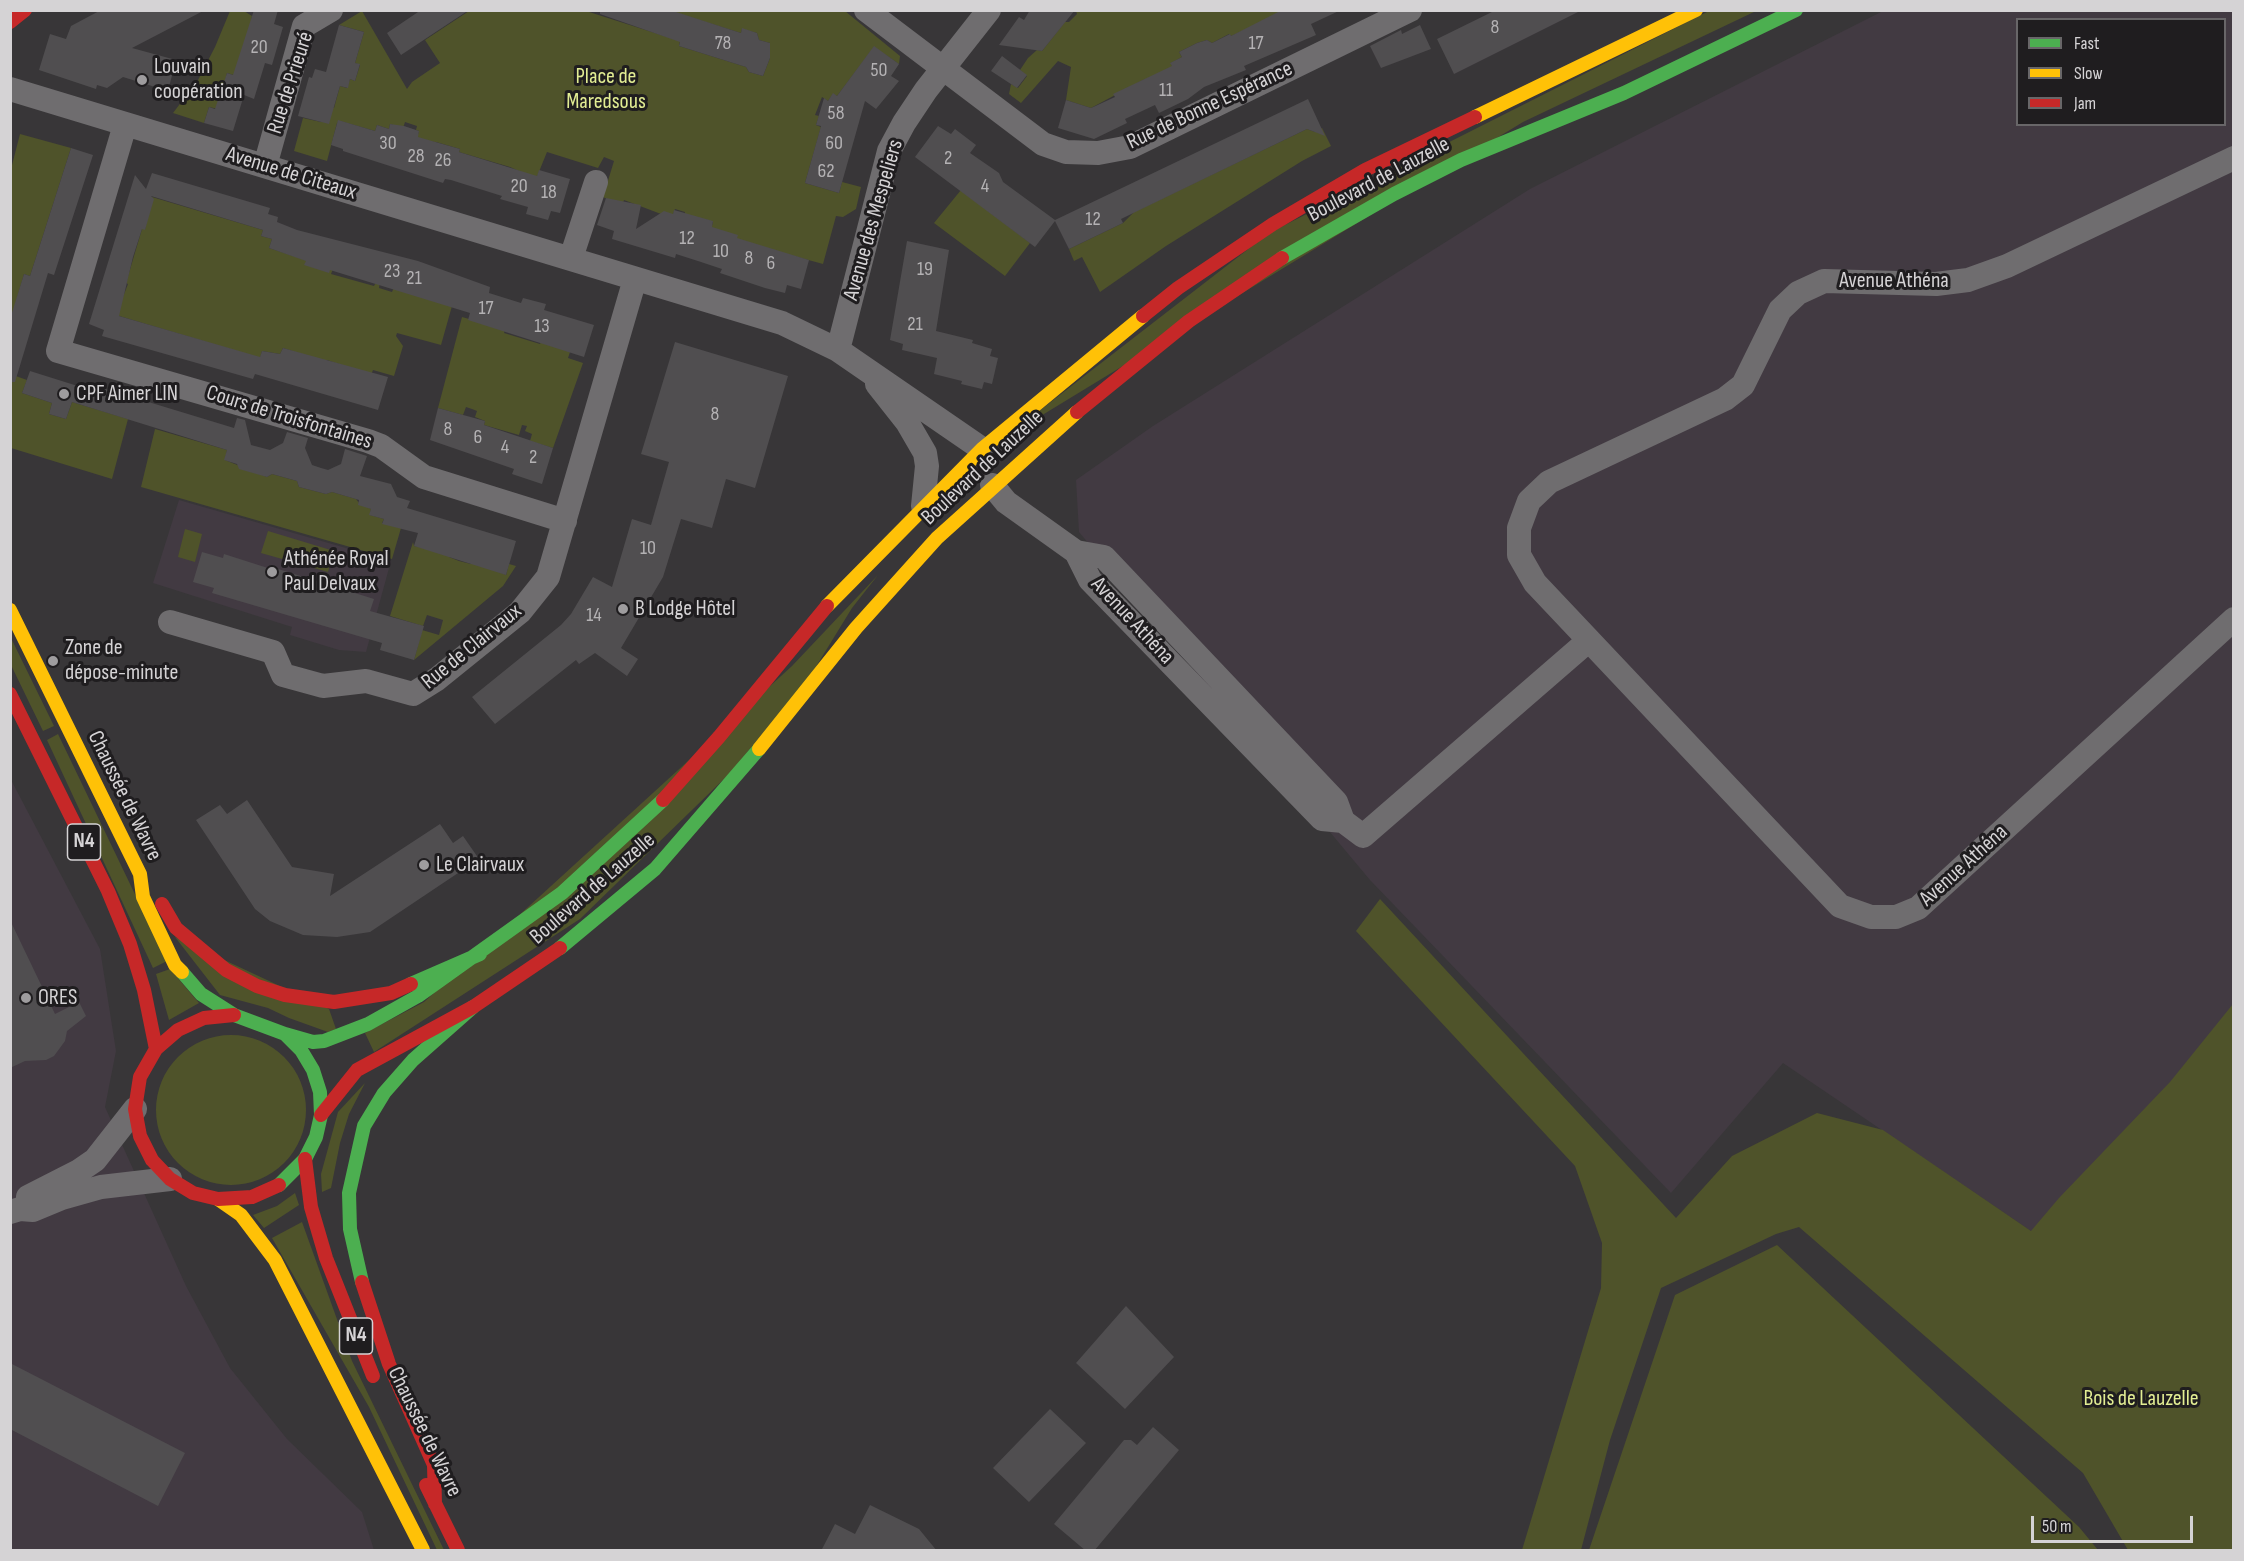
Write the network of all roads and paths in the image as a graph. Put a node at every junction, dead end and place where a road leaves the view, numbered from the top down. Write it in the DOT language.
graph roads {
  1 [pos="26,10"];
  2 [pos="331,10"];
  3 [pos="866,10"];
  4 [pos="989,10"];
  5 [pos="1410,10"];
  6 [pos="1696,10"];
  7 [pos="1796,10"];
  8 [pos="10,22"];
  9 [pos="944,69"];
  10 [pos="10,89"];
  11 [pos="125,125"];
  12 [pos="2234,158"];
  13 [pos="265,166"];
  14 [pos="596,182"];
  15 [pos="571,258"];
  16 [pos="636,279"];
  17 [pos="838,350"];
  18 [pos="868,372"];
  19 [pos="985,470"];
  20 [pos="923,506"];
  21 [pos="565,520"];
  22 [pos="1076,552"];
  23 [pos="10,610"];
  24 [pos="2234,620"];
  25 [pos="170,622"];
  26 [pos="1588,641"];
  27 [pos="12,697"];
  28 [pos="140,874"];
  29 [pos="480,954"];
  30 [pos="473,1007"];
  31 [pos="234,1015"];
  32 [pos="285,1034"];
  33 [pos="156,1049"];
  34 [pos="135,1109"];
  35 [pos="321,1114"];
  36 [pos="305,1159"];
  37 [pos="170,1179"];
  38 [pos="218,1199"];
  39 [pos="15,1210"];
  40 [pos="381,1392"];
  41 [pos="420,1473"];
  42 [pos="435,1504"];
  43 [pos="423,1551"];
  44 [pos="458,1551"];
  1 -- 8 [label="main road"];
  2 -- 13 [label="street, Rue de Prieuré"];
  3 -- 9 [label="street, Rue de Bonne Espérance"];
  4 -- 9 [label="street, Avenue des Mespeliers"];
  5 -- 9 [label="street, Rue de Bonne Espérance"];
  6 -- 19 [label="main road, Boulevard de Lauzelle"];
  7 -- 19 [label="main road, Boulevard de Lauzelle"];
  9 -- 17 [label="street, Avenue des Mespeliers"];
  10 -- 11 [label="street, Avenue de Citeaux"];
  11 -- 13 [label="street, Avenue de Citeaux"];
  11 -- 21 [label="street, Cours de Troisfontaines"];
  12 -- 26 [label="street, Avenue Athéna"];
  13 -- 15 [label="street, Avenue de Citeaux"];
  14 -- 15 [label="street"];
  15 -- 16 [label="street, Avenue de Citeaux"];
  16 -- 17 [label="street, Avenue de Citeaux"];
  16 -- 21 [label="street, Rue de Clairvaux"];
  17 -- 18 [label="street, Avenue de Citeaux"];
  18 -- 19 [label="street, Avenue de Citeaux"];
  18 -- 20 [label="street, Avenue de Citeaux"];
  19 -- 20 [label="main road, Boulevard de Lauzelle"];
  19 -- 22 [label="street, Avenue de Citeaux"];
  19 -- 30 [label="main road, Boulevard de Lauzelle"];
  20 -- 29 [label="main road, Boulevard de Lauzelle"];
  21 -- 25 [label="street, Rue de Clairvaux"];
  22 -- 26 [label="street, Avenue Athéna"];
  23 -- 28 [label="main road, Chaussée de Wavre / N4"];
  24 -- 26 [label="street, Avenue Athéna"];
  27 -- 33 [label="main road, N4"];
  28 -- 29 [label="main road"];
  28 -- 31 [label="main road, Chaussée de Wavre / N4"];
  29 -- 32 [label="main road, Boulevard de Lauzelle"];
  30 -- 35 [label="main road, Boulevard de Lauzelle"];
  30 -- 42 [label="main road"];
  31 -- 32 [label="main road, Chaussée de Wavre / N4"];
  31 -- 33 [label="main road, Chaussée de Wavre / N4"];
  32 -- 35 [label="main road, Chaussée de Wavre / N4"];
  33 -- 34 [label="main road, Chaussée de Wavre / N4"];
  34 -- 37 [label="main road, Chaussée de Wavre / N4"];
  34 -- 39 [label="street"];
  35 -- 36 [label="main road, Chaussée de Wavre / N4"];
  36 -- 38 [label="main road, Chaussée de Wavre / N4"];
  36 -- 40 [label="main road, Chaussée de Wavre / N4"];
  37 -- 38 [label="main road, Chaussée de Wavre / N4"];
  37 -- 39 [label="street"];
  38 -- 43 [label="main road, Chaussée de Wavre / N4"];
  41 -- 42 [label="main road, Chaussée de Wavre"];
  42 -- 44 [label="main road, Chaussée de Wavre"];
}
